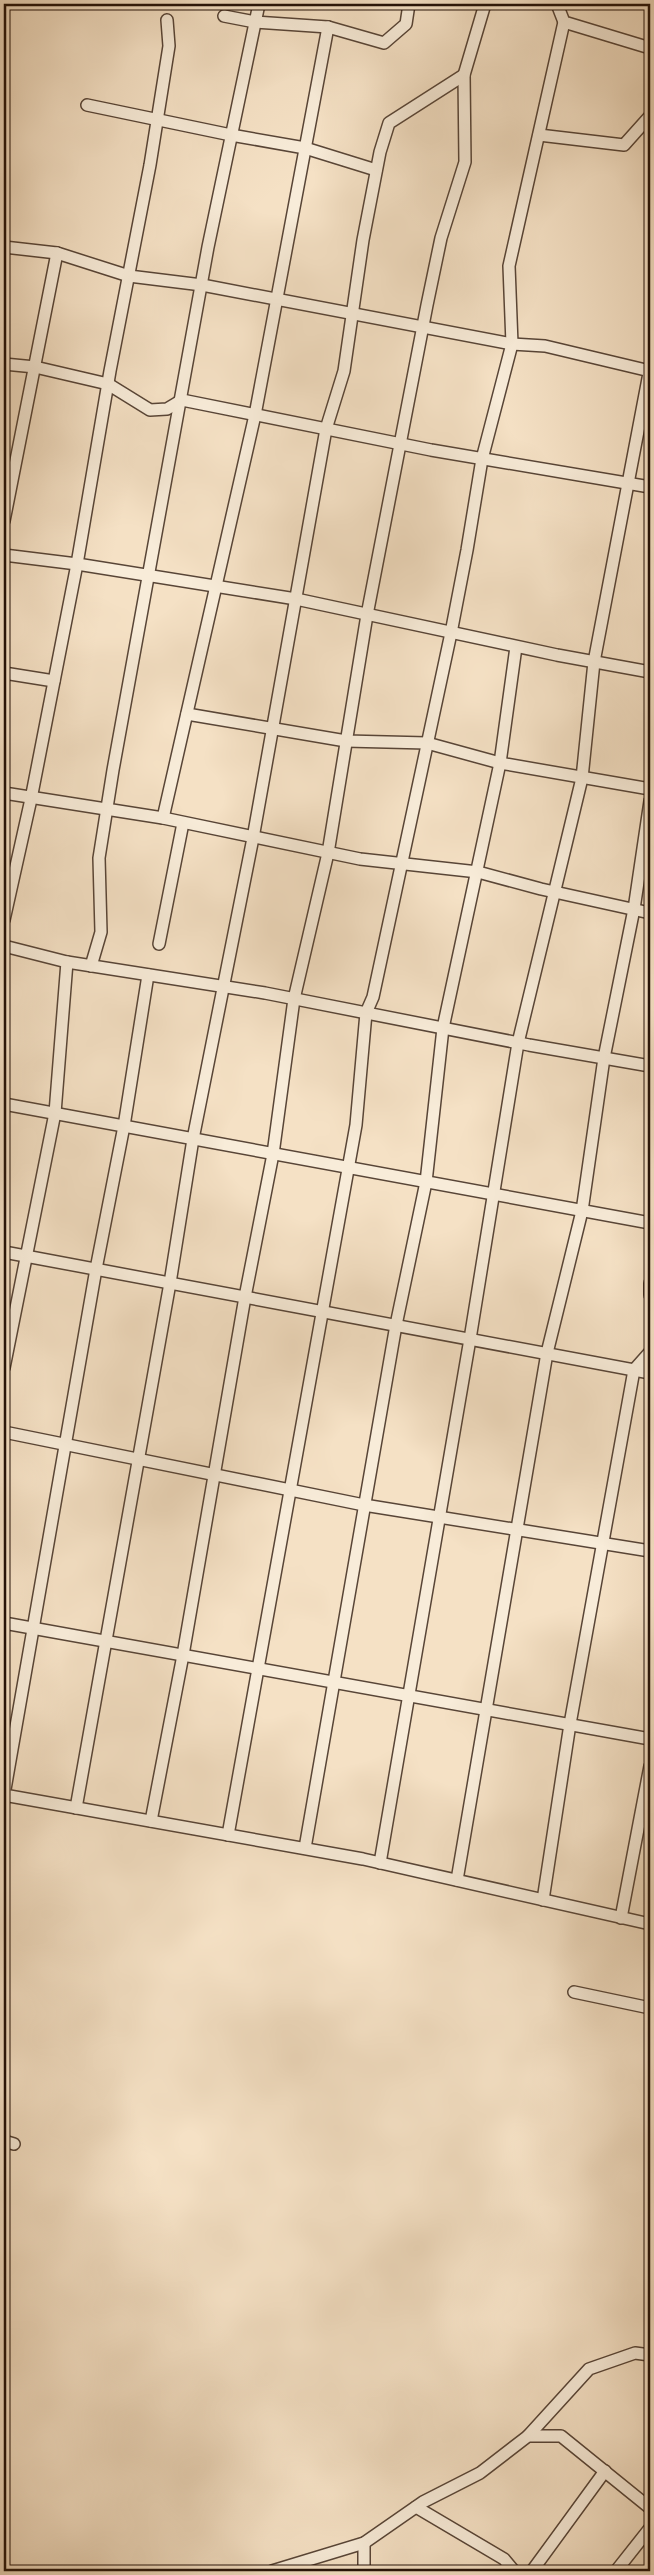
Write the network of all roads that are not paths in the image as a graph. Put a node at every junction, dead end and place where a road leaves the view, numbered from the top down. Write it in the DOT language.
graph roads {
  1 [pos="259,4"];
  2 [pos="409,4"];
  3 [pos="484,4"];
  4 [pos="557,4"];
  5 [pos="224,16"];
  6 [pos="168,20"];
  7 [pos="255,22"];
  8 [pos="564,22"];
  9 [pos="328,27"];
  10 [pos="650,48"];
  11 [pos="464,75"];
  12 [pos="87,105"];
  13 [pos="650,116"];
  14 [pos="157,119"];
  15 [pos="539,135"];
  16 [pos="232,136"];
  17 [pos="305,148"];
  18 [pos="376,170"];
  19 [pos="4,247"];
  20 [pos="57,253"];
  21 [pos="129,276"];
  22 [pos="202,285"];
  23 [pos="277,300"];
  24 [pos="352,312"];
  25 [pos="423,327"];
  26 [pos="512,344"];
  27 [pos="4,364"];
  28 [pos="34,367"];
  29 [pos="650,370"];
  30 [pos="108,384"];
  31 [pos="182,400"];
  32 [pos="255,415"];
  33 [pos="326,429"];
  34 [pos="401,444"];
  35 [pos="482,459"];
  36 [pos="630,484"];
  37 [pos="650,487"];
  38 [pos="4,521"];
  39 [pos="4,555"];
  40 [pos="77,564"];
  41 [pos="149,576"];
  42 [pos="216,588"];
  43 [pos="296,599"];
  44 [pos="367,615"];
  45 [pos="450,633"];
  46 [pos="516,647"];
  47 [pos="594,662"];
  48 [pos="650,672"];
  49 [pos="4,673"];
  50 [pos="54,682"];
  51 [pos="186,714"];
  52 [pos="273,729"];
  53 [pos="346,741"];
  54 [pos="427,743"];
  55 [pos="500,763"];
  56 [pos="582,778"];
  57 [pos="650,790"];
  58 [pos="4,793"];
  59 [pos="31,799"];
  60 [pos="650,801"];
  61 [pos="107,809"];
  62 [pos="162,818"];
  63 [pos="183,823"];
  64 [pos="253,838"];
  65 [pos="328,853"];
  66 [pos="402,864"];
  67 [pos="478,872"];
  68 [pos="556,892"];
  69 [pos="634,909"];
  70 [pos="650,913"];
  71 [pos="4,920"];
  72 [pos="159,944"];
  73 [pos="4,946"];
  74 [pos="67,962"];
  75 [pos="91,966"];
  76 [pos="148,975"];
  77 [pos="222,987"];
  78 [pos="294,999"];
  79 [pos="366,1013"];
  80 [pos="443,1028"];
  81 [pos="518,1043"];
  82 [pos="604,1058"];
  83 [pos="650,1066"];
  84 [pos="4,1104"];
  85 [pos="55,1113"];
  86 [pos="124,1126"];
  87 [pos="194,1139"];
  88 [pos="274,1154"];
  89 [pos="348,1167"];
  90 [pos="426,1182"];
  91 [pos="494,1194"];
  92 [pos="582,1211"];
  93 [pos="650,1223"];
  94 [pos="4,1252"];
  95 [pos="25,1256"];
  96 [pos="96,1269"];
  97 [pos="170,1283"];
  98 [pos="650,1283"];
  99 [pos="650,1295"];
  100 [pos="244,1297"];
  101 [pos="322,1311"];
  102 [pos="396,1325"];
  103 [pos="470,1339"];
  104 [pos="650,1352"];
  105 [pos="547,1353"];
  106 [pos="4,1368"];
  107 [pos="634,1370"];
  108 [pos="650,1373"];
  109 [pos="4,1432"];
  110 [pos="66,1444"];
  111 [pos="138,1460"];
  112 [pos="214,1474"];
  113 [pos="289,1490"];
  114 [pos="364,1505"];
  115 [pos="439,1518"];
  116 [pos="517,1530"];
  117 [pos="603,1542"];
  118 [pos="650,1551"];
  119 [pos="4,1623"];
  120 [pos="34,1629"];
  121 [pos="105,1642"];
  122 [pos="183,1655"];
  123 [pos="257,1668"];
  124 [pos="333,1682"];
  125 [pos="408,1696"];
  126 [pos="487,1709"];
  127 [pos="570,1724"];
  128 [pos="650,1739"];
  129 [pos="650,1766"];
  130 [pos="4,1795"];
  131 [pos="76,1808"];
  132 [pos="150,1821"];
  133 [pos="228,1835"];
  134 [pos="305,1848"];
  135 [pos="380,1863"];
  136 [pos="457,1880"];
  137 [pos="543,1900"];
  138 [pos="621,1918"];
  139 [pos="650,1924"];
  140 [pos="574,1992"];
  141 [pos="650,2008"];
  142 [pos="650,2355"];
  143 [pos="528,2436"];
  144 [pos="604,2471"];
  145 [pos="416,2507"];
  146 [pos="650,2508"];
  147 [pos="650,2528"];
  148 [pos="364,2543"];
  149 [pos="272,2571"];
  150 [pos="364,2571"];
  151 [pos="514,2571"];
  152 [pos="532,2571"];
  153 [pos="616,2571"];
  1 -- 7 [label="street"];
  2 -- 9 [label="street"];
  3 -- 11 [label="street"];
  4 -- 8 [label="street"];
  5 -- 7 [label="street"];
  6 -- 14 [label="street"];
  7 -- 9 [label="street"];
  7 -- 16 [label="street"];
  8 -- 10 [label="street"];
  8 -- 15 [label="street"];
  9 -- 17 [label="street"];
  11 -- 18 [label="street"];
  11 -- 25 [label="street"];
  12 -- 14 [label="street"];
  13 -- 15 [label="street"];
  14 -- 16 [label="street"];
  14 -- 21 [label="street"];
  15 -- 26 [label="street"];
  16 -- 17 [label="street"];
  16 -- 22 [label="street"];
  17 -- 18 [label="street"];
  17 -- 23 [label="street"];
  18 -- 24 [label="street"];
  19 -- 20 [label="street"];
  20 -- 21 [label="street"];
  20 -- 28 [label="street"];
  21 -- 22 [label="street"];
  21 -- 30 [label="street"];
  22 -- 23 [label="street"];
  22 -- 31 [label="street"];
  23 -- 24 [label="street"];
  23 -- 32 [label="street"];
  24 -- 25 [label="street"];
  24 -- 33 [label="street"];
  25 -- 26 [label="street"];
  25 -- 34 [label="street"];
  26 -- 29 [label="street"];
  26 -- 35 [label="street"];
  27 -- 28 [label="street"];
  28 -- 30 [label="street"];
  28 -- 38 [label="street"];
  29 -- 36 [label="street"];
  30 -- 31 [label="street"];
  30 -- 40 [label="street"];
  31 -- 32 [label="street"];
  31 -- 41 [label="street"];
  32 -- 33 [label="street"];
  32 -- 42 [label="street"];
  33 -- 34 [label="street"];
  33 -- 43 [label="street"];
  34 -- 35 [label="street"];
  34 -- 44 [label="street"];
  35 -- 36 [label="street"];
  35 -- 45 [label="street"];
  36 -- 37 [label="street"];
  36 -- 47 [label="street"];
  39 -- 40 [label="street"];
  40 -- 41 [label="street"];
  40 -- 50 [label="street"];
  41 -- 42 [label="street"];
  41 -- 61 [label="street"];
  42 -- 43 [label="street"];
  42 -- 51 [label="street"];
  43 -- 44 [label="street"];
  43 -- 52 [label="street"];
  44 -- 45 [label="street"];
  44 -- 53 [label="street"];
  45 -- 46 [label="street"];
  45 -- 54 [label="street"];
  46 -- 47 [label="street"];
  46 -- 55 [label="street"];
  47 -- 48 [label="street"];
  47 -- 56 [label="street"];
  49 -- 50 [label="street"];
  50 -- 59 [label="street"];
  51 -- 52 [label="street"];
  51 -- 62 [label="street"];
  52 -- 53 [label="street"];
  52 -- 64 [label="street"];
  53 -- 54 [label="street"];
  53 -- 65 [label="street"];
  54 -- 55 [label="street"];
  54 -- 66 [label="street"];
  55 -- 56 [label="street"];
  55 -- 67 [label="street"];
  56 -- 57 [label="street"];
  56 -- 68 [label="street"];
  58 -- 59 [label="street"];
  59 -- 61 [label="street"];
  59 -- 71 [label="street"];
  60 -- 69 [label="street"];
  61 -- 62 [label="street"];
  61 -- 75 [label="street"];
  62 -- 63 [label="street"];
  63 -- 64 [label="street"];
  63 -- 72 [label="street"];
  64 -- 65 [label="street"];
  64 -- 77 [label="street"];
  65 -- 66 [label="street"];
  65 -- 78 [label="street"];
  66 -- 67 [label="street"];
  66 -- 79 [label="street"];
  67 -- 68 [label="street"];
  67 -- 80 [label="street"];
  68 -- 69 [label="street"];
  68 -- 81 [label="street"];
  69 -- 70 [label="street"];
  69 -- 82 [label="street"];
  73 -- 74 [label="street"];
  74 -- 75 [label="street"];
  74 -- 85 [label="street"];
  75 -- 76 [label="street"];
  76 -- 77 [label="street"];
  76 -- 86 [label="street"];
  77 -- 78 [label="street"];
  77 -- 87 [label="street"];
  78 -- 79 [label="street"];
  78 -- 88 [label="street"];
  79 -- 80 [label="street"];
  79 -- 89 [label="street"];
  80 -- 81 [label="street"];
  80 -- 90 [label="street"];
  81 -- 82 [label="street"];
  81 -- 91 [label="street"];
  82 -- 83 [label="street"];
  82 -- 92 [label="street"];
  84 -- 85 [label="street"];
  85 -- 86 [label="street"];
  85 -- 95 [label="street"];
  86 -- 87 [label="street"];
  86 -- 96 [label="street"];
  87 -- 88 [label="street"];
  87 -- 97 [label="street"];
  88 -- 89 [label="street"];
  88 -- 100 [label="street"];
  89 -- 90 [label="street"];
  89 -- 101 [label="street"];
  90 -- 91 [label="street"];
  90 -- 102 [label="street"];
  91 -- 92 [label="street"];
  91 -- 103 [label="street"];
  92 -- 93 [label="street"];
  92 -- 105 [label="street"];
  94 -- 95 [label="street"];
  95 -- 96 [label="street"];
  95 -- 106 [label="street"];
  96 -- 97 [label="street"];
  96 -- 110 [label="street"];
  97 -- 100 [label="street"];
  97 -- 111 [label="street"];
  98 -- 99 [label="street"];
  100 -- 101 [label="street"];
  100 -- 112 [label="street"];
  101 -- 102 [label="street"];
  101 -- 113 [label="street"];
  102 -- 103 [label="street"];
  102 -- 114 [label="street"];
  103 -- 105 [label="street"];
  103 -- 115 [label="street"];
  104 -- 107 [label="street"];
  105 -- 107 [label="street"];
  105 -- 116 [label="street"];
  107 -- 108 [label="street"];
  107 -- 117 [label="street"];
  109 -- 110 [label="street"];
  110 -- 111 [label="street"];
  110 -- 120 [label="street"];
  111 -- 112 [label="street"];
  111 -- 121 [label="street"];
  112 -- 113 [label="street"];
  112 -- 122 [label="street"];
  113 -- 114 [label="street"];
  113 -- 123 [label="street"];
  114 -- 115 [label="street"];
  114 -- 124 [label="street"];
  115 -- 116 [label="street"];
  115 -- 125 [label="street"];
  116 -- 117 [label="street"];
  116 -- 126 [label="street"];
  117 -- 118 [label="street"];
  117 -- 127 [label="street"];
  119 -- 120 [label="street"];
  120 -- 121 [label="street"];
  120 -- 130 [label="street"];
  121 -- 122 [label="street"];
  121 -- 131 [label="street"];
  122 -- 123 [label="street"];
  122 -- 132 [label="street"];
  123 -- 124 [label="street"];
  123 -- 133 [label="street"];
  124 -- 125 [label="street"];
  124 -- 134 [label="street"];
  125 -- 126 [label="street"];
  125 -- 135 [label="street"];
  126 -- 127 [label="street"];
  126 -- 136 [label="street"];
  127 -- 128 [label="street"];
  127 -- 137 [label="street"];
  129 -- 138 [label="street"];
  130 -- 131 [label="street"];
  131 -- 132 [label="street"];
  132 -- 133 [label="street"];
  133 -- 134 [label="street"];
  134 -- 135 [label="street"];
  135 -- 136 [label="street"];
  136 -- 137 [label="street"];
  137 -- 138 [label="street"];
  138 -- 139 [label="street"];
  140 -- 141 [label="street"];
  142 -- 143 [label="street"];
  143 -- 144 [label="street"];
  143 -- 145 [label="street"];
  144 -- 146 [label="street"];
  144 -- 152 [label="street"];
  145 -- 148 [label="street"];
  145 -- 151 [label="street"];
  147 -- 153 [label="street"];
  148 -- 149 [label="street"];
  148 -- 150 [label="street"];
}
